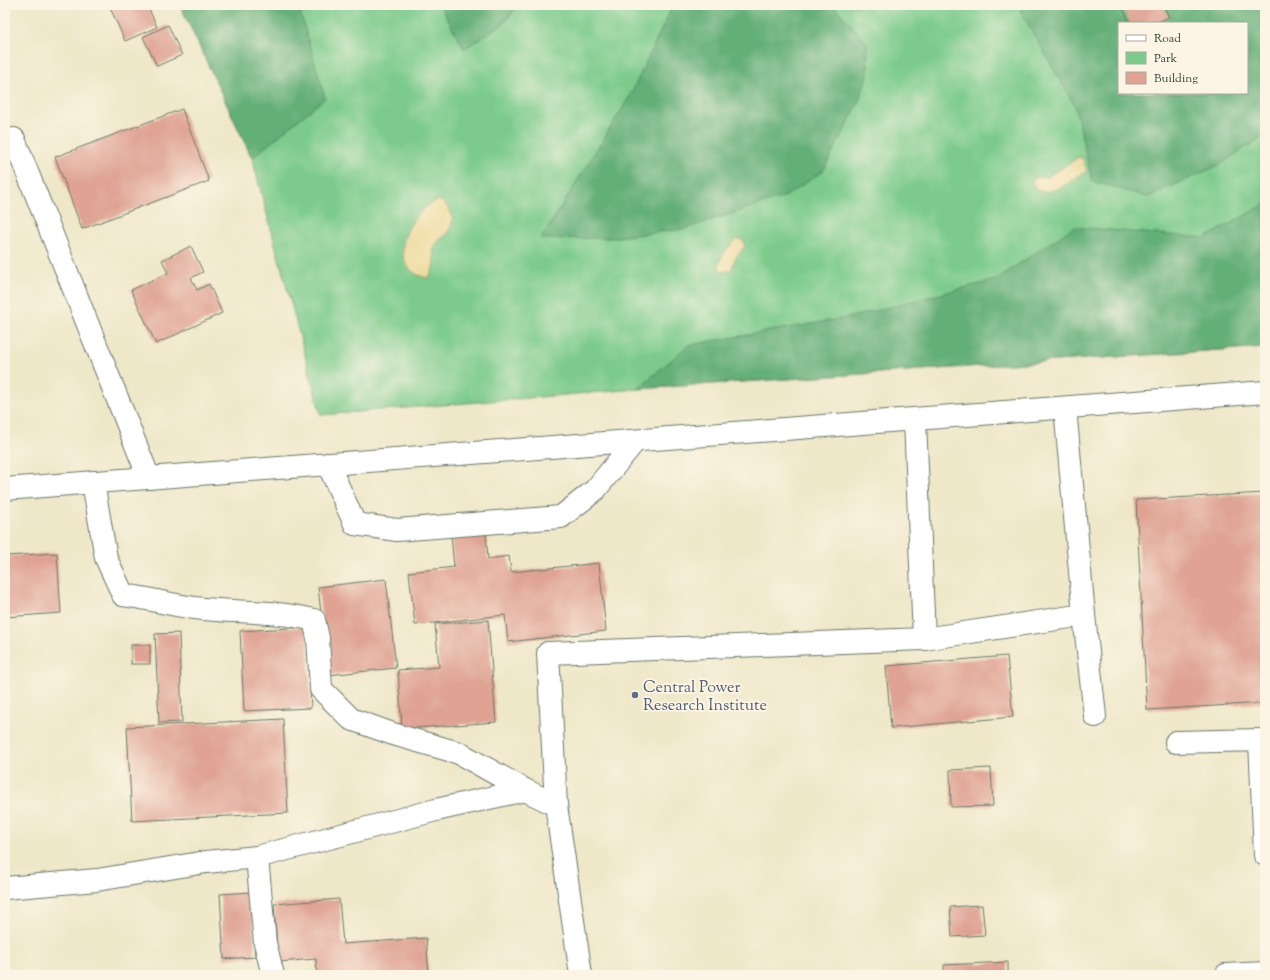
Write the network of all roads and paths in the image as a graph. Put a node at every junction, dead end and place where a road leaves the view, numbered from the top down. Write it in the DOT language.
graph roads {
  1 [pos="14,139"];
  2 [pos="1265,392"];
  3 [pos="1065,408"];
  4 [pos="915,419"];
  5 [pos="635,441"];
  6 [pos="328,464"];
  7 [pos="150,478"];
  8 [pos="93,482"];
  9 [pos="5,489"];
  10 [pos="1084,615"];
  11 [pos="924,639"];
  12 [pos="1095,716"];
  13 [pos="1263,740"];
  14 [pos="1176,742"];
  15 [pos="525,790"];
  16 [pos="556,805"];
  17 [pos="1265,854"];
  18 [pos="257,857"];
  19 [pos="5,888"];
  20 [pos="1265,973"];
  21 [pos="274,975"];
  22 [pos="581,975"];
  23 [pos="1226,975"];
  1 -- 7 [label="lane"];
  2 -- 3 [label="lane"];
  3 -- 4 [label="lane"];
  3 -- 10 [label="lane"];
  4 -- 5 [label="lane"];
  4 -- 11 [label="lane"];
  5 -- 6 [label="lane"];
  5 -- 6 [label="lane"];
  6 -- 7 [label="lane"];
  7 -- 8 [label="lane"];
  8 -- 9 [label="lane"];
  8 -- 15 [label="lane"];
  10 -- 11 [label="lane"];
  10 -- 12 [label="lane"];
  11 -- 16 [label="lane"];
  13 -- 14 [label="lane"];
  13 -- 17 [label="lane"];
  15 -- 16 [label="lane"];
  15 -- 18 [label="lane"];
  16 -- 22 [label="lane"];
  18 -- 19 [label="lane"];
  18 -- 21 [label="lane"];
  20 -- 23 [label="lane"];
}
